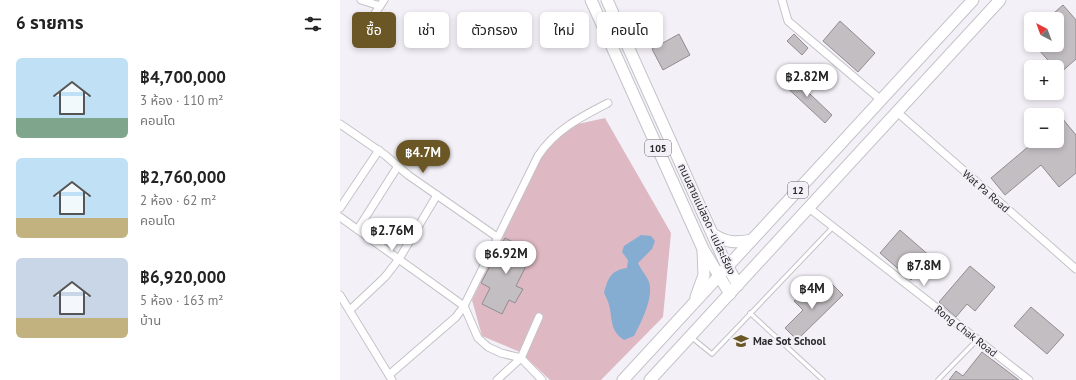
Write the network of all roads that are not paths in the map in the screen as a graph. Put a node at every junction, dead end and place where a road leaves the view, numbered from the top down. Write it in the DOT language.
graph roads {
  1 [pos="361,0"];
  2 [pos="591,0"];
  3 [pos="607,0"];
  4 [pos="782,0"];
  5 [pos="973,0"];
  6 [pos="1000,0"];
  7 [pos="382,3"];
  8 [pos="376,12"];
  9 [pos="597,12"];
  10 [pos="613,12"];
  11 [pos="613,48"];
  12 [pos="629,48"];
  13 [pos="881,100"];
  14 [pos="608,104"];
  15 [pos="897,112"];
  16 [pos="340,124"];
  17 [pos="379,150"];
  18 [pos="398,166"];
  19 [pos="437,195"];
  20 [pos="340,208"];
  21 [pos="809,208"];
  22 [pos="340,217"];
  23 [pos="833,227"];
  24 [pos="358,229"];
  25 [pos="713,234"];
  26 [pos="497,237"];
  27 [pos="752,240"];
  28 [pos="703,249"];
  29 [pos="399,259"];
  30 [pos="727,266"];
  31 [pos="1076,269"];
  32 [pos="719,276"];
  33 [pos="738,284"];
  34 [pos="730,294"];
  35 [pos="340,295"];
  36 [pos="692,304"];
  37 [pos="464,306"];
  38 [pos="350,310"];
  39 [pos="750,313"];
  40 [pos="539,318"];
  41 [pos="690,336"];
  42 [pos="977,340"];
  43 [pos="521,358"];
  44 [pos="390,378"];
  45 [pos="497,380"];
  46 [pos="542,380"];
  47 [pos="623,380"];
  48 [pos="650,380"];
  49 [pos="823,380"];
  50 [pos="938,380"];
  51 [pos="1028,380"];
  1 -- 7 [label="street"];
  2 -- 9 [label="main road, ถนนสายแม่สอด–แม่สะเรียง / 105"];
  3 -- 10 [label="main road, ถนนสายแม่สอด–แม่สะเรียง / 105"];
  4 -- 13 [label="street"];
  5 -- 13 [label="main road, 12"];
  6 -- 15 [label="main road, 12"];
  7 -- 8 [label="street"];
  11 -- 28 [label="main road, ถนนสายแม่สอด–แม่สะเรียง / 105"];
  12 -- 25 [label="main road, ถนนสายแม่สอด–แม่สะเรียง / 105"];
  13 -- 27 [label="main road, 12"];
  14 -- 26 [label="street"];
  15 -- 21 [label="main road, 12"];
  15 -- 31 [label="street, Wat Pa Road"];
  16 -- 17 [label="street"];
  17 -- 18 [label="street"];
  17 -- 20 [label="street"];
  18 -- 19 [label="street"];
  18 -- 24 [label="street"];
  19 -- 26 [label="street"];
  19 -- 29 [label="street"];
  21 -- 23 [label="street, Rong Chak Road"];
  21 -- 33 [label="main road, 12"];
  22 -- 24 [label="street"];
  23 -- 39 [label="lane"];
  23 -- 42 [label="street, Rong Chak Road"];
  24 -- 29 [label="street"];
  25 -- 27 [label="main road"];
  25 -- 30 [label="main road, ถนนสายแม่สอด–แม่สะเรียง / 105"];
  26 -- 37 [label="street"];
  27 -- 30 [label="main road, 12"];
  28 -- 32 [label="main road, ถนนสายแม่สอด–แม่สะเรียง / 105"];
  28 -- 36 [label="main road"];
  29 -- 37 [label="street"];
  29 -- 38 [label="street"];
  30 -- 32 [label="main road, 12"];
  30 -- 33 [label="main road, ถนนสายแม่สอด–แม่สะเรียง / 105"];
  32 -- 34 [label="main road, ถนนสายแม่สอด–แม่สะเรียง / 105"];
  32 -- 36 [label="main road, 12"];
  33 -- 34 [label="main road, 12"];
  34 -- 41 [label="main road, 12"];
  35 -- 38 [label="street"];
  36 -- 47 [label="main road, 12"];
  37 -- 43 [label="street"];
  37 -- 44 [label="street"];
  38 -- 44 [label="street"];
  39 -- 41 [label="lane"];
  39 -- 49 [label="lane"];
  40 -- 43 [label="street"];
  41 -- 48 [label="main road, 12"];
  42 -- 50 [label="lane"];
  42 -- 51 [label="street, Rong Chak Road"];
  43 -- 45 [label="street"];
  43 -- 46 [label="street"];
}
